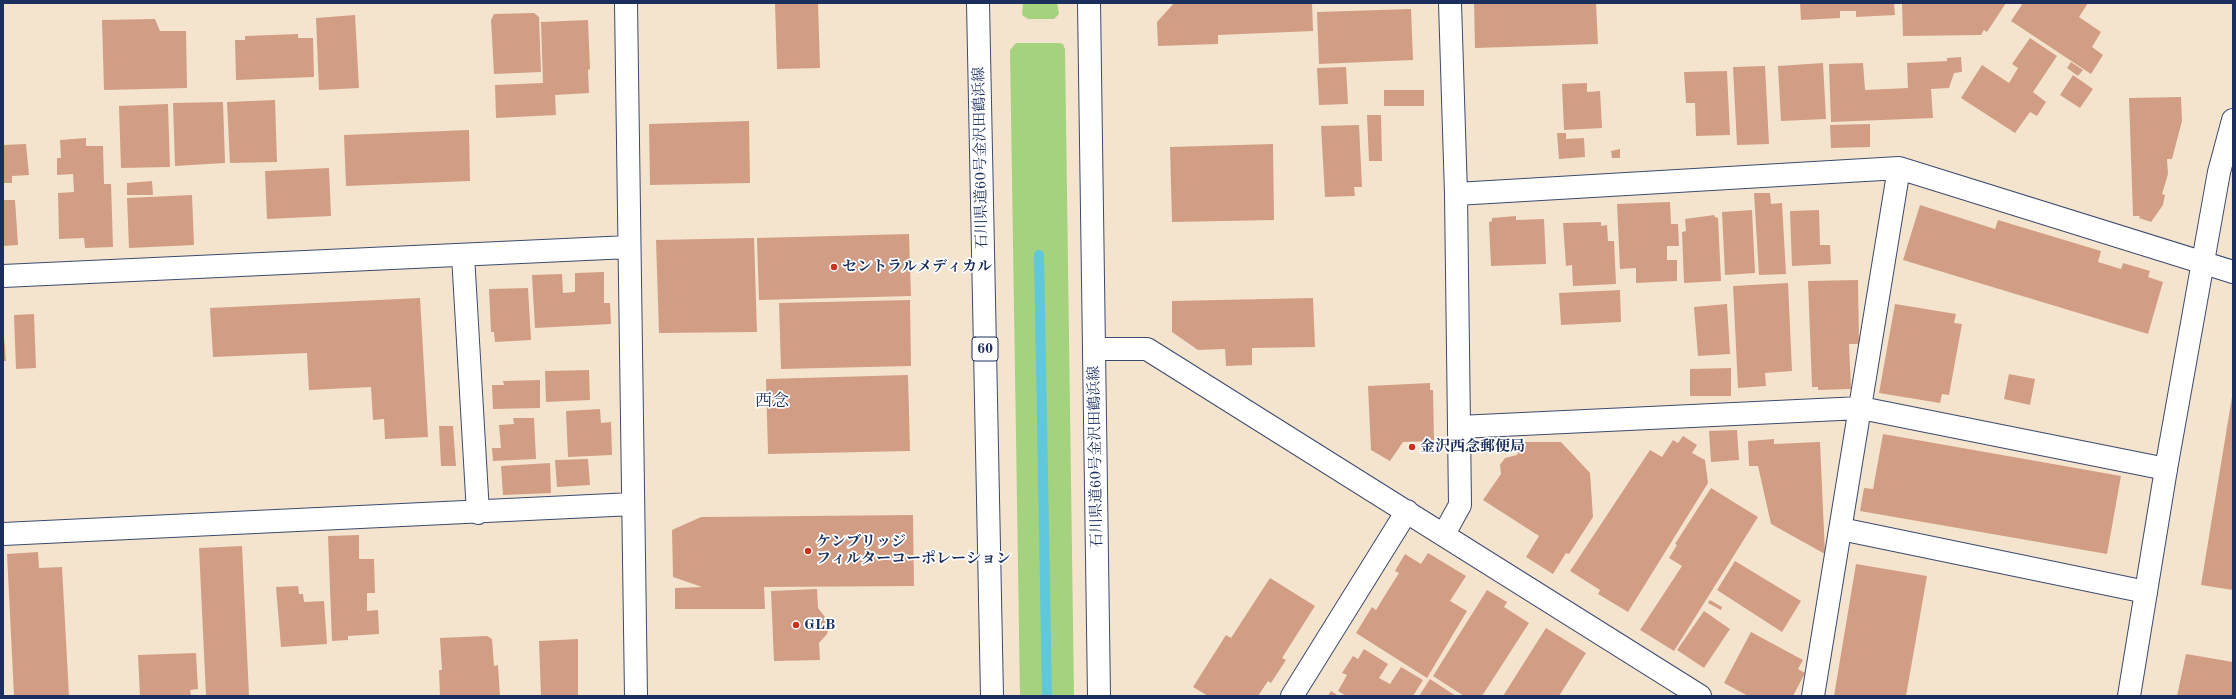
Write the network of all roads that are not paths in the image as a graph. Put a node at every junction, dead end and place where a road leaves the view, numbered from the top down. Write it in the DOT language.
graph roads {
  1 [pos="626,3"];
  2 [pos="978,3"];
  3 [pos="1089,3"];
  4 [pos="1450,3"];
  5 [pos="2233,120"];
  6 [pos="1899,168"];
  7 [pos="1456,194"];
  8 [pos="629,247"];
  9 [pos="463,255"];
  10 [pos="2204,262"];
  11 [pos="2233,272"];
  12 [pos="3,276"];
  13 [pos="1094,349"];
  14 [pos="1860,408"];
  15 [pos="1459,427"];
  16 [pos="2166,469"];
  17 [pos="633,504"];
  18 [pos="1407,511"];
  19 [pos="478,513"];
  20 [pos="1841,528"];
  21 [pos="3,534"];
  22 [pos="1444,534"];
  23 [pos="2146,592"];
  24 [pos="636,696"];
  25 [pos="992,696"];
  26 [pos="1099,696"];
  27 [pos="1292,696"];
  28 [pos="1700,696"];
  29 [pos="1813,696"];
  30 [pos="2129,696"];
  1 -- 8 [label="street"];
  2 -- 25 [label="street, 石川県道60号金沢田鶴浜線 / 60"];
  3 -- 13 [label="street, 石川県道60号金沢田鶴浜線"];
  4 -- 7 [label="street"];
  5 -- 10 [label="street"];
  6 -- 7 [label="street"];
  6 -- 10 [label="street"];
  6 -- 14 [label="street"];
  7 -- 15 [label="street"];
  8 -- 9 [label="street"];
  8 -- 17 [label="street"];
  9 -- 12 [label="street"];
  9 -- 19 [label="street"];
  10 -- 11 [label="street"];
  10 -- 16 [label="street"];
  13 -- 18 [label="street"];
  13 -- 26 [label="street, 石川県道60号金沢田鶴浜線"];
  14 -- 15 [label="street"];
  14 -- 16 [label="street"];
  14 -- 20 [label="street"];
  15 -- 22 [label="street"];
  16 -- 23 [label="street"];
  17 -- 19 [label="street"];
  17 -- 24 [label="street"];
  18 -- 22 [label="street"];
  18 -- 27 [label="street"];
  19 -- 21 [label="street"];
  20 -- 23 [label="street"];
  20 -- 29 [label="street"];
  22 -- 28 [label="street"];
  23 -- 30 [label="street"];
}
